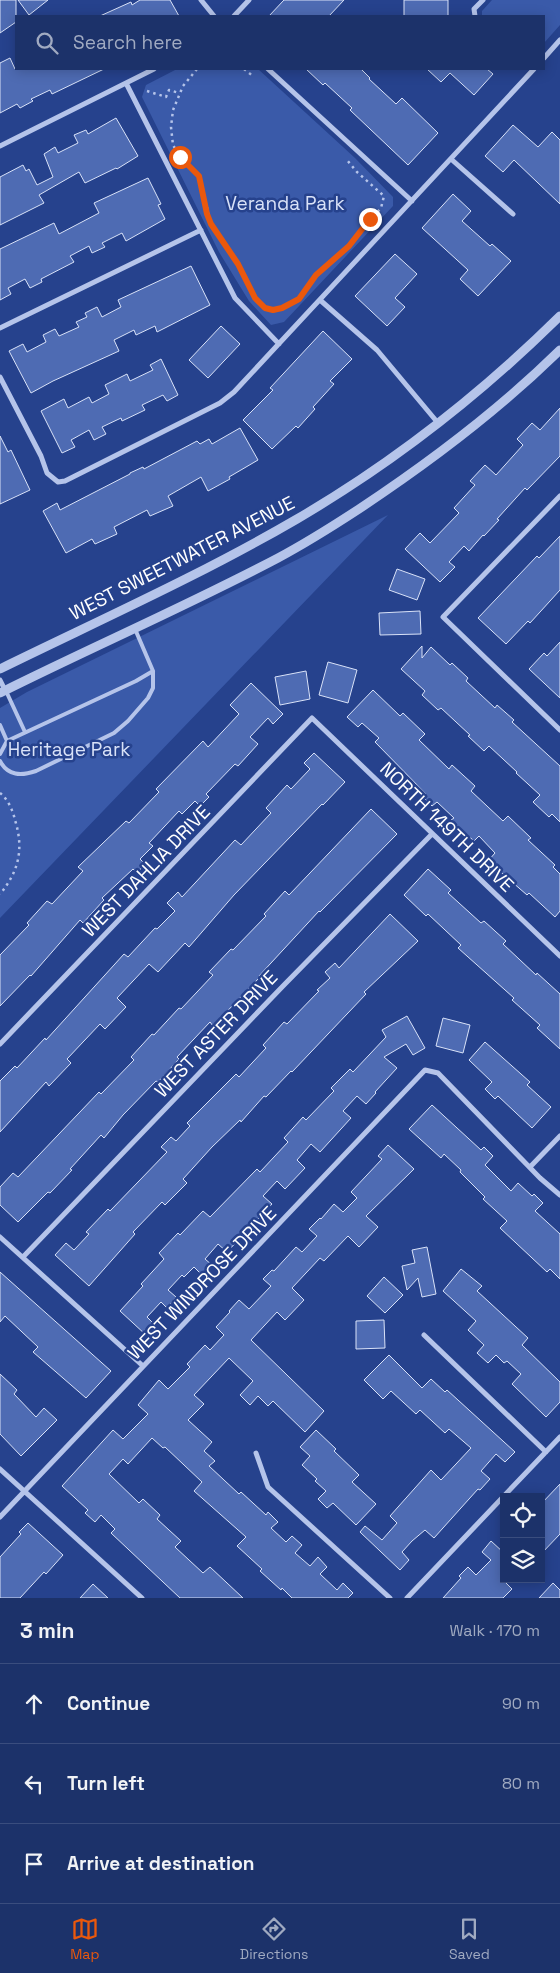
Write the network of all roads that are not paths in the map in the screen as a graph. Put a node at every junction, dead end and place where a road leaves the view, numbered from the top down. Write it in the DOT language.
graph roads {
  1 [pos="201,0"];
  2 [pos="249,0"];
  3 [pos="483,0"];
  4 [pos="213,15"];
  5 [pos="235,15"];
  6 [pos="475,15"];
  7 [pos="560,40"];
  8 [pos="545,57"];
  9 [pos="152,70"];
  10 [pos="269,70"];
  11 [pos="524,70"];
  12 [pos="533,70"];
  13 [pos="529,74"];
  14 [pos="126,83"];
  15 [pos="0,146"];
  16 [pos="451,159"];
  17 [pos="412,202"];
  18 [pos="514,214"];
  19 [pos="201,230"];
  20 [pos="320,300"];
  21 [pos="560,316"];
  22 [pos="0,328"];
  23 [pos="279,344"];
  24 [pos="560,350"];
  25 [pos="0,377"];
  26 [pos="438,423"];
  27 [pos="560,496"];
  28 [pos="135,629"];
  29 [pos="0,669"];
  30 [pos="153,671"];
  31 [pos="0,680"];
  32 [pos="3,692"];
  33 [pos="312,718"];
  34 [pos="0,724"];
  35 [pos="560,729"];
  36 [pos="25,732"];
  37 [pos="7,741"];
  38 [pos="0,754"];
  39 [pos="0,761"];
  40 [pos="432,834"];
  41 [pos="560,956"];
  42 [pos="0,1044"];
  43 [pos="560,1136"];
  44 [pos="530,1167"];
  45 [pos="560,1194"];
  46 [pos="0,1237"];
  47 [pos="23,1257"];
  48 [pos="424,1335"];
  49 [pos="143,1366"];
  50 [pos="560,1437"];
  51 [pos="546,1452"];
  52 [pos="256,1453"];
  53 [pos="0,1469"];
  54 [pos="24,1490"];
  55 [pos="0,1517"];
  56 [pos="142,1598"];
  57 [pos="390,1598"];
  58 [pos="407,1598"];
  1 -- 4 [label="street"];
  2 -- 5 [label="street"];
  3 -- 6 [label="street"];
  7 -- 8 [label="street"];
  9 -- 14 [label="street"];
  10 -- 17 [label="street"];
  11 -- 13 [label="street"];
  12 -- 13 [label="street"];
  13 -- 16 [label="street"];
  14 -- 15 [label="street"];
  14 -- 19 [label="street"];
  16 -- 17 [label="street"];
  16 -- 18 [label="street"];
  17 -- 20 [label="street"];
  19 -- 22 [label="street"];
  19 -- 23 [label="street"];
  20 -- 23 [label="street"];
  20 -- 26 [label="street"];
  21 -- 26 [label="street, WEST SWEETWATER AVENUE"];
  23 -- 25 [label="street"];
  24 -- 28 [label="street"];
  26 -- 29 [label="street, WEST SWEETWATER AVENUE"];
  27 -- 35 [label="street"];
  28 -- 30 [label="lane"];
  28 -- 32 [label="street"];
  30 -- 36 [label="lane"];
  30 -- 39 [label="lane"];
  31 -- 32 [label="street"];
  32 -- 36 [label="lane"];
  33 -- 40 [label="street, NORTH 149TH DRIVE"];
  33 -- 42 [label="street, WEST DAHLIA DRIVE"];
  34 -- 37 [label="lane"];
  36 -- 37 [label="lane"];
  37 -- 38 [label="lane"];
  40 -- 41 [label="street, NORTH 149TH DRIVE"];
  40 -- 47 [label="street, WEST ASTER DRIVE"];
  43 -- 44 [label="street"];
  44 -- 45 [label="street"];
  44 -- 49 [label="street, WEST WINDROSE DRIVE"];
  46 -- 47 [label="street"];
  47 -- 49 [label="street"];
  48 -- 51 [label="street"];
  49 -- 54 [label="street, WEST WINDROSE DRIVE"];
  50 -- 51 [label="street"];
  51 -- 58 [label="street"];
  52 -- 57 [label="street"];
  53 -- 54 [label="street"];
  54 -- 55 [label="street, WEST WINDROSE DRIVE"];
  54 -- 56 [label="street"];
}
